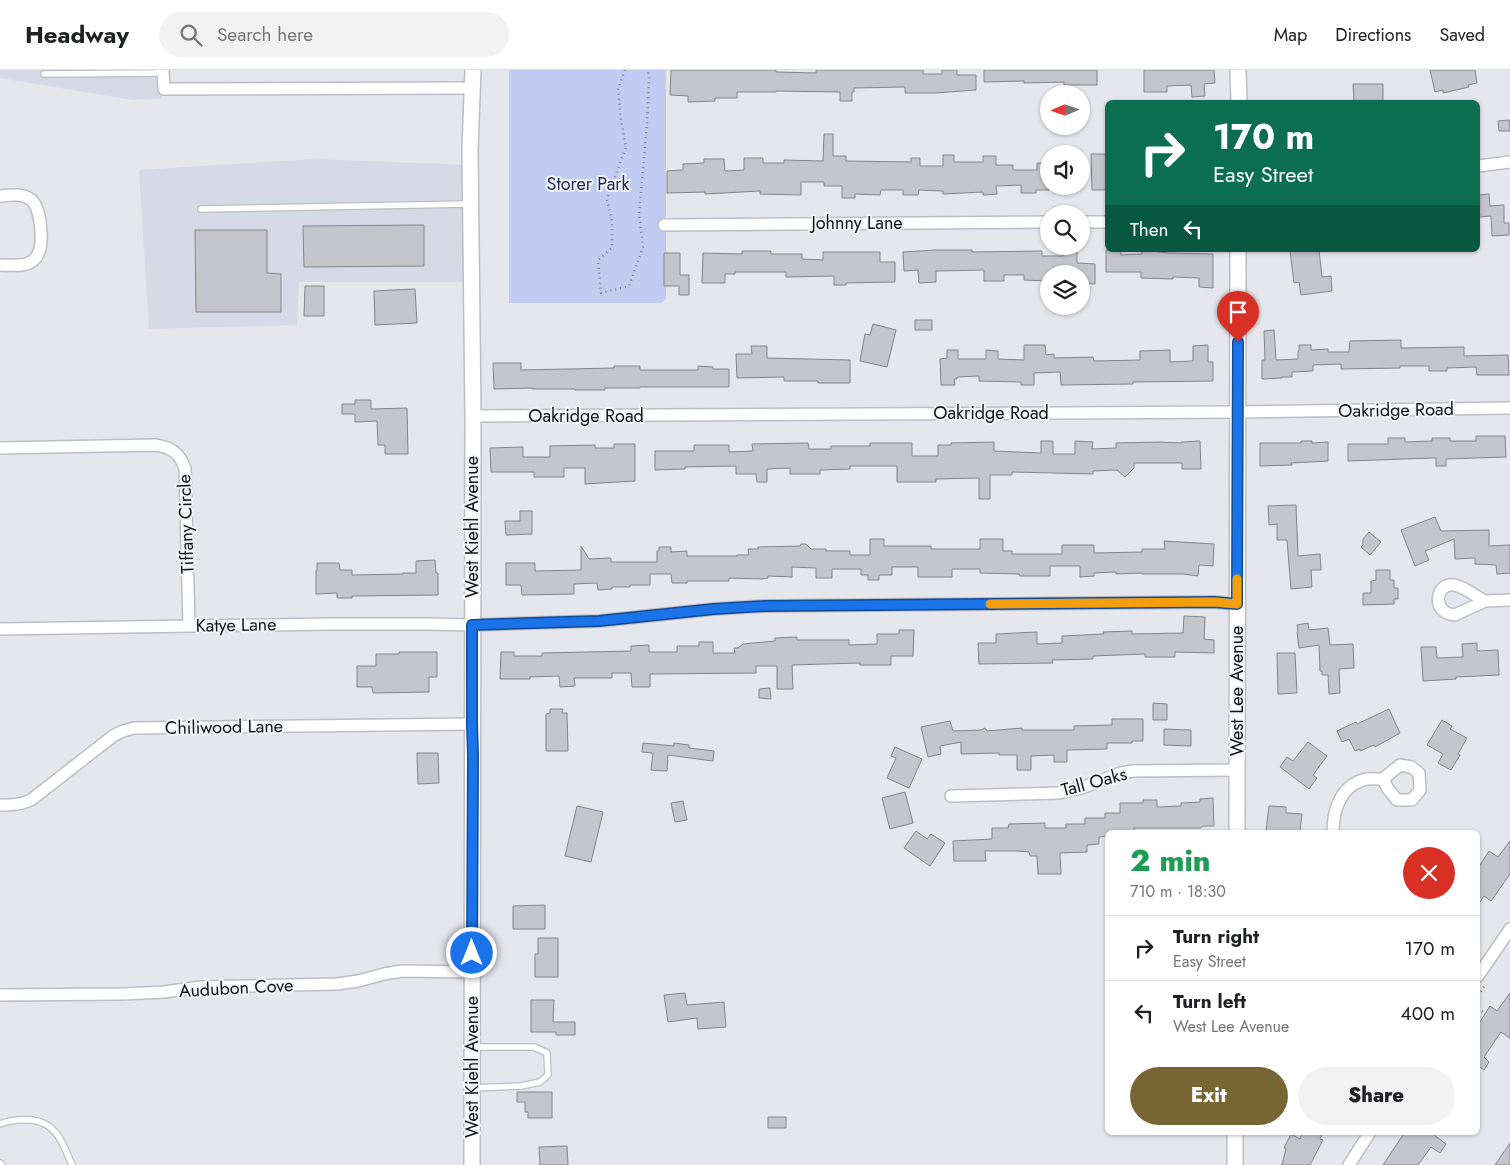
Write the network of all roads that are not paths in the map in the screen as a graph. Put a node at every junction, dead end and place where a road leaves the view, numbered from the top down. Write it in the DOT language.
graph roads {
  1 [pos="473,70"];
  2 [pos="1238,70"];
  3 [pos="163,72"];
  4 [pos="44,74"];
  5 [pos="472,88"];
  6 [pos="1239,100"];
  7 [pos="1510,162"];
  8 [pos="1480,166"];
  9 [pos="0,196"];
  10 [pos="471,204"];
  11 [pos="201,209"];
  12 [pos="1040,222"];
  13 [pos="1090,222"];
  14 [pos="1105,222"];
  15 [pos="664,225"];
  16 [pos="1238,252"];
  17 [pos="0,265"];
  18 [pos="1510,408"];
  19 [pos="1237,412"];
  20 [pos="473,416"];
  21 [pos="0,448"];
  22 [pos="1510,600"];
  23 [pos="1485,601"];
  24 [pos="1237,604"];
  25 [pos="472,625"];
  26 [pos="189,626"];
  27 [pos="0,629"];
  28 [pos="472,724"];
  29 [pos="1236,770"];
  30 [pos="1383,779"];
  31 [pos="951,796"];
  32 [pos="0,805"];
  33 [pos="1237,830"];
  34 [pos="1333,830"];
  35 [pos="1510,929"];
  36 [pos="472,972"];
  37 [pos="1480,973"];
  38 [pos="0,995"];
  39 [pos="472,1047"];
  40 [pos="472,1088"];
  41 [pos="0,1124"];
  42 [pos="1235,1135"];
  43 [pos="1368,1135"];
  44 [pos="72,1165"];
  45 [pos="472,1165"];
  46 [pos="1235,1165"];
  47 [pos="1349,1165"];
  1 -- 5 [label="street, West Kiehl Avenue"];
  2 -- 6 [label="street"];
  3 -- 4 [label="lane"];
  3 -- 5 [label="street"];
  5 -- 10 [label="street, West Kiehl Avenue"];
  7 -- 8 [label="street"];
  9 -- 17 [label="street"];
  10 -- 11 [label="lane"];
  10 -- 20 [label="street, West Kiehl Avenue"];
  12 -- 15 [label="street, Johnny Lane"];
  13 -- 14 [label="street"];
  16 -- 19 [label="street, West Lee Avenue"];
  18 -- 19 [label="street, Oakridge Road"];
  19 -- 20 [label="street, Oakridge Road"];
  19 -- 24 [label="street, West Lee Avenue"];
  20 -- 25 [label="street, West Kiehl Avenue"];
  21 -- 26 [label="street, Tiffany Circle"];
  22 -- 23 [label="street"];
  24 -- 25 [label="street, Katye Lane"];
  24 -- 29 [label="street, West Lee Avenue"];
  25 -- 26 [label="street, Katye Lane"];
  25 -- 28 [label="street, West Kiehl Avenue"];
  26 -- 27 [label="street, Katye Lane"];
  28 -- 32 [label="street, Chiliwood Lane"];
  28 -- 36 [label="street, West Kiehl Avenue"];
  29 -- 31 [label="street, Tall Oaks"];
  29 -- 33 [label="street, West Lee Avenue"];
  30 -- 34 [label="street"];
  35 -- 37 [label="street"];
  36 -- 38 [label="street, Audubon Cove"];
  36 -- 39 [label="street, West Kiehl Avenue"];
  39 -- 40 [label="street, West Kiehl Avenue"];
  39 -- 40 [label="lane"];
  40 -- 45 [label="street, West Kiehl Avenue"];
  41 -- 44 [label="lane"];
  42 -- 46 [label="street"];
  43 -- 47 [label="street"];
}
